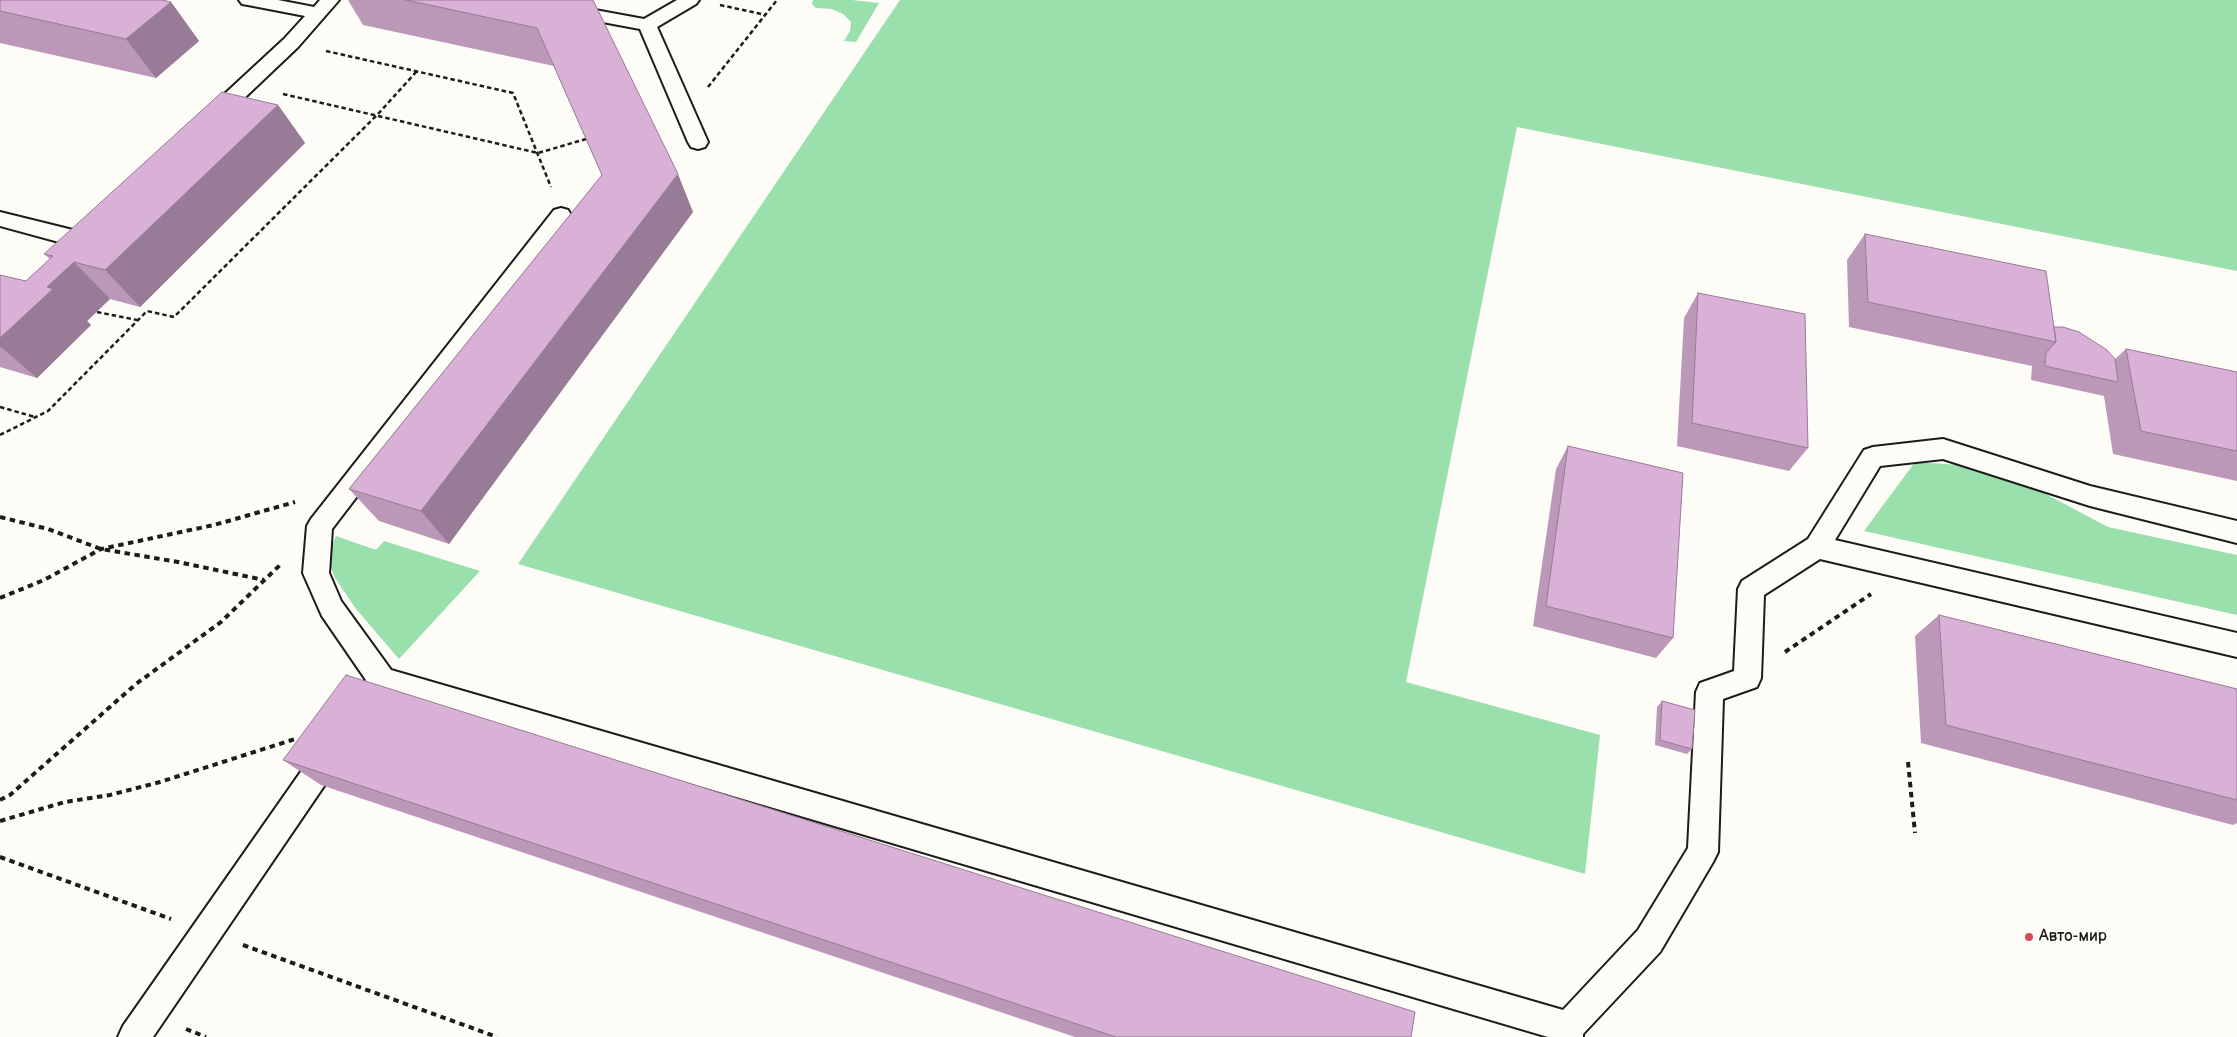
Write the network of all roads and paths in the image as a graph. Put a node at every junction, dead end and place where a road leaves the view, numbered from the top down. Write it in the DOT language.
graph roads {
  1 [pos="248,0"];
  2 [pos="511,0"];
  3 [pos="690,0"];
  4 [pos="777,0"];
  5 [pos="714,4"];
  6 [pos="325,6"];
  7 [pos="766,15"];
  8 [pos="647,25"];
  9 [pos="291,43"];
  10 [pos="417,71"];
  11 [pos="246,86"];
  12 [pos="710,87"];
  13 [pos="378,114"];
  14 [pos="196,132"];
  15 [pos="586,138"];
  16 [pos="698,142"];
  17 [pos="538,153"];
  18 [pos="110,213"];
  19 [pos="561,215"];
  20 [pos="0,219"];
  21 [pos="97,312"];
  22 [pos="138,320"];
  23 [pos="0,407"];
  24 [pos="35,417"];
  25 [pos="0,435"];
  26 [pos="348,490"];
  27 [pos="0,517"];
  28 [pos="320,526"];
  29 [pos="2237,532"];
  30 [pos="1817,547"];
  31 [pos="101,549"];
  32 [pos="1908,568"];
  33 [pos="264,580"];
  34 [pos="0,598"];
  35 [pos="2237,645"];
  36 [pos="1747,678"];
  37 [pos="382,680"];
  38 [pos="299,738"];
  39 [pos="1908,762"];
  40 [pos="0,800"];
  41 [pos="0,821"];
  42 [pos="1915,833"];
  43 [pos="0,857"];
  44 [pos="206,931"];
  45 [pos="1568,1032"];
  46 [pos="134,1037"];
  47 [pos="497,1037"];
  1 -- 6 [label="lane"];
  2 -- 8 [label="lane"];
  3 -- 8 [label="lane"];
  4 -- 7 [label="path"];
  5 -- 7 [label="path"];
  6 -- 9 [label="lane"];
  7 -- 12 [label="path"];
  8 -- 16 [label="lane"];
  9 -- 10 [label="path"];
  9 -- 11 [label="lane"];
  10 -- 13 [label="path"];
  10 -- 17 [label="path"];
  11 -- 13 [label="path"];
  11 -- 14 [label="lane"];
  13 -- 17 [label="path"];
  13 -- 22 [label="path"];
  15 -- 17 [label="path"];
  17 -- 19 [label="path"];
  18 -- 20 [label="lane"];
  19 -- 26 [label="lane"];
  21 -- 22 [label="path"];
  22 -- 24 [label="path"];
  23 -- 24 [label="path"];
  24 -- 25 [label="path"];
  26 -- 28 [label="lane"];
  26 -- 31 [label="path"];
  27 -- 31 [label="path"];
  28 -- 33 [label="path"];
  28 -- 37 [label="lane"];
  29 -- 30 [label="lane"];
  30 -- 32 [label="lane"];
  30 -- 36 [label="lane"];
  31 -- 33 [label="path"];
  31 -- 34 [label="path"];
  32 -- 35 [label="lane"];
  32 -- 36 [label="path"];
  33 -- 40 [label="path"];
  36 -- 45 [label="lane"];
  37 -- 44 [label="lane"];
  37 -- 45 [label="lane"];
  38 -- 41 [label="path"];
  39 -- 42 [label="path"];
  43 -- 44 [label="path"];
  44 -- 46 [label="lane"];
  44 -- 47 [label="path"];
}
